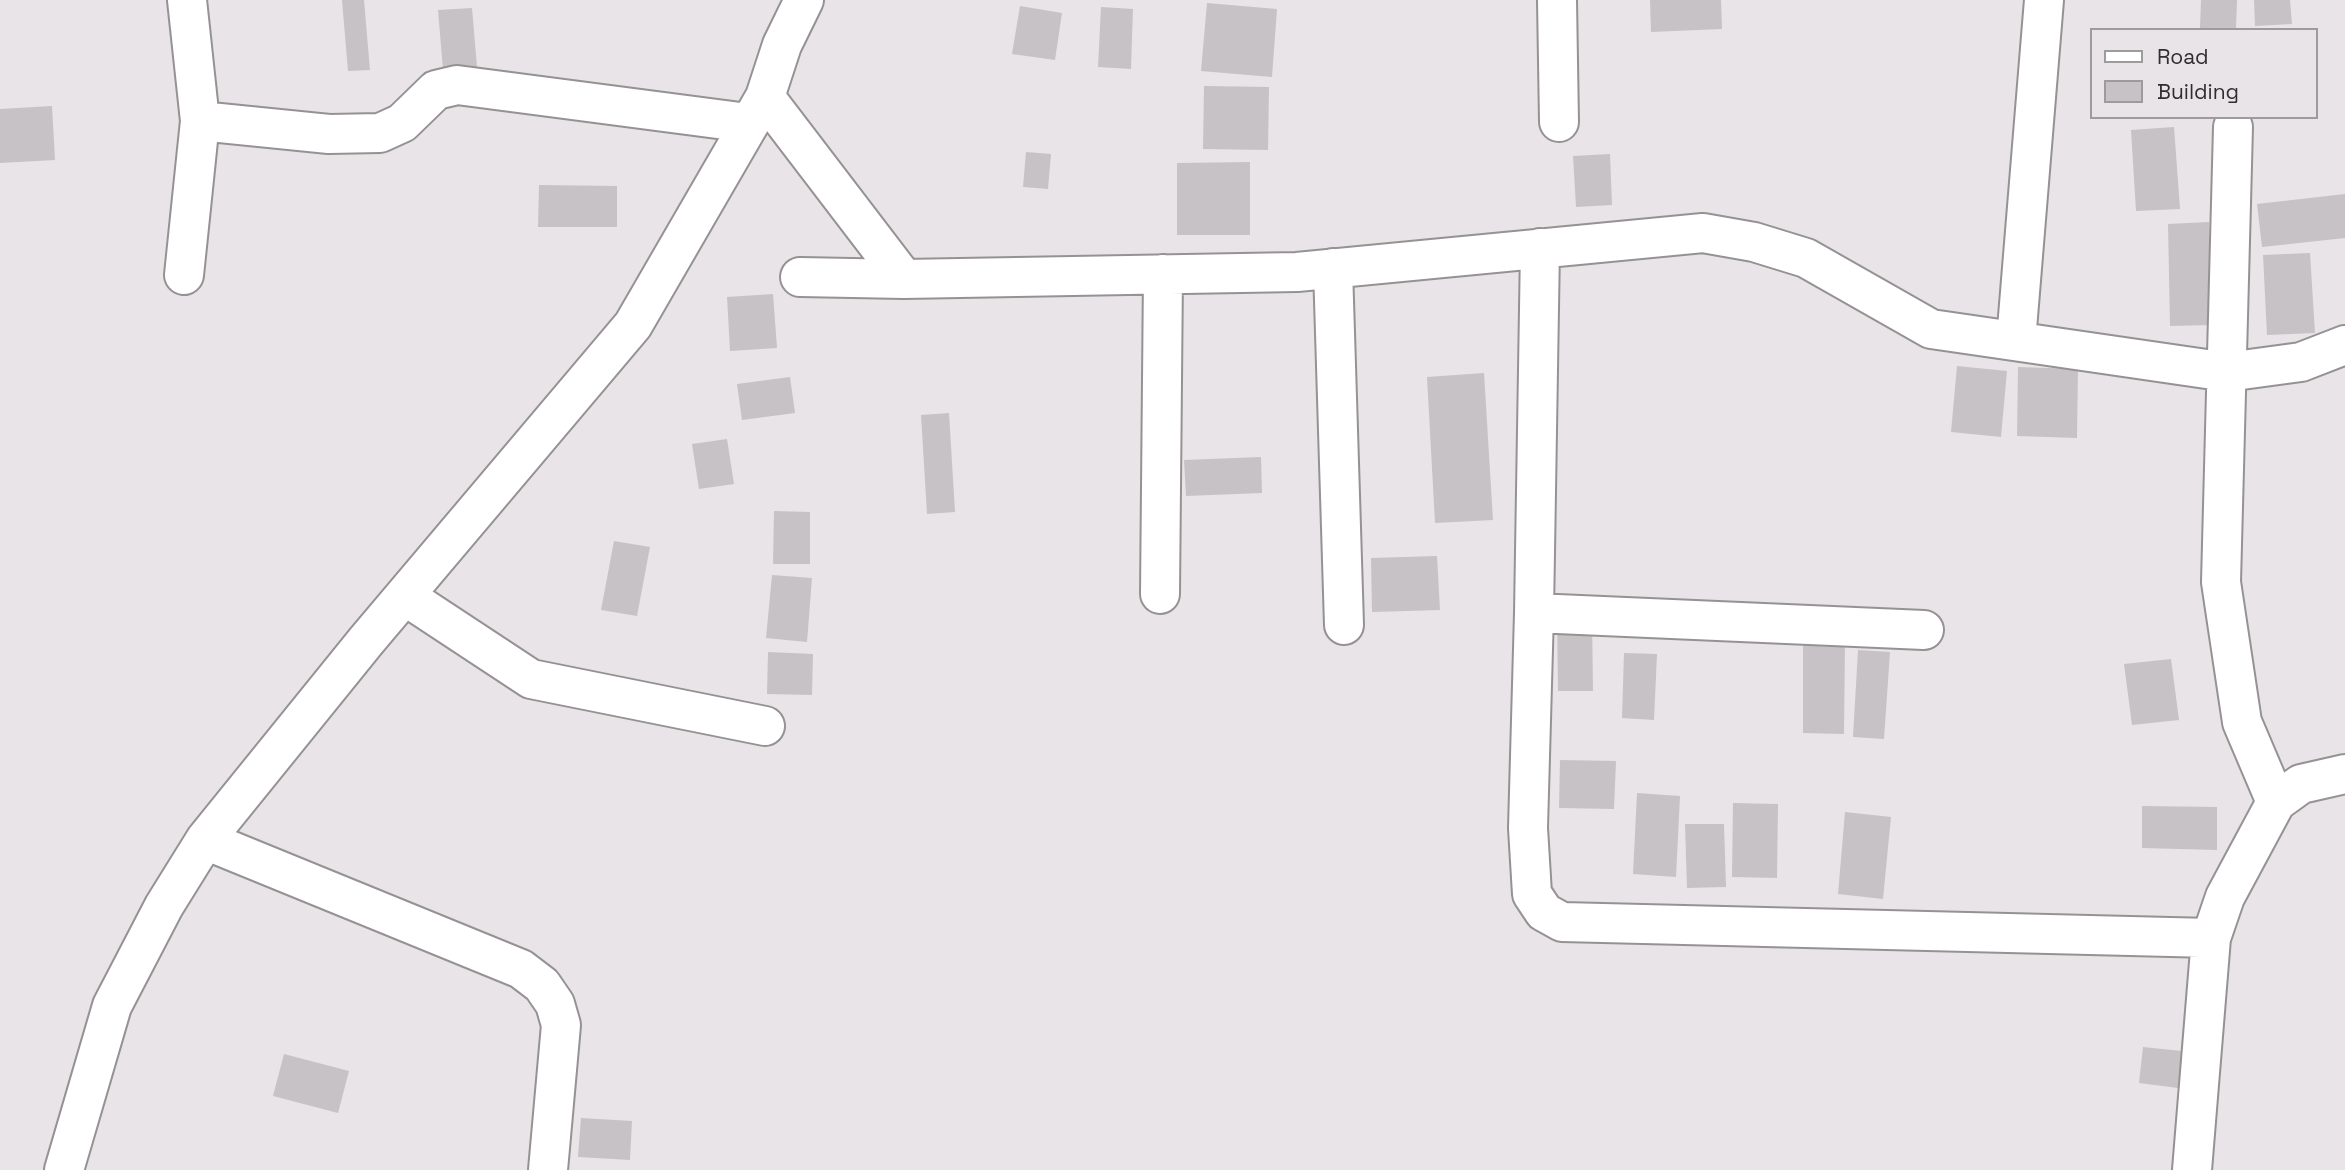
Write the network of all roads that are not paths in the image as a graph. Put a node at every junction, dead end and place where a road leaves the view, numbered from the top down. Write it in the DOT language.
graph roads {
  1 [pos="187,0"];
  2 [pos="804,0"];
  3 [pos="1557,0"];
  4 [pos="2044,0"];
  5 [pos="757,110"];
  6 [pos="200,121"];
  7 [pos="1559,122"];
  8 [pos="2233,127"];
  9 [pos="1540,248"];
  10 [pos="1332,268"];
  11 [pos="1163,274"];
  12 [pos="184,275"];
  13 [pos="800,277"];
  14 [pos="904,279"];
  15 [pos="2016,341"];
  16 [pos="2345,345"];
  17 [pos="2227,372"];
  18 [pos="1160,594"];
  19 [pos="405,596"];
  20 [pos="1534,613"];
  21 [pos="1344,625"];
  22 [pos="1924,630"];
  23 [pos="765,726"];
  24 [pos="2345,774"];
  25 [pos="2276,802"];
  26 [pos="205,840"];
  27 [pos="2211,938"];
  28 [pos="64,1170"];
  29 [pos="548,1170"];
  30 [pos="2192,1170"];
  1 -- 6 [label="street"];
  2 -- 5 [label="street"];
  3 -- 7 [label="street"];
  4 -- 15 [label="street"];
  5 -- 6 [label="street"];
  5 -- 14 [label="street"];
  5 -- 19 [label="street"];
  6 -- 12 [label="street"];
  8 -- 17 [label="street"];
  9 -- 10 [label="street"];
  9 -- 15 [label="street"];
  9 -- 20 [label="street"];
  10 -- 11 [label="street"];
  10 -- 21 [label="street"];
  11 -- 14 [label="street"];
  11 -- 18 [label="street"];
  13 -- 14 [label="street"];
  15 -- 17 [label="street"];
  16 -- 17 [label="street"];
  17 -- 25 [label="street"];
  19 -- 23 [label="street"];
  19 -- 26 [label="street"];
  20 -- 22 [label="street"];
  20 -- 27 [label="street"];
  24 -- 25 [label="street"];
  25 -- 27 [label="street"];
  26 -- 28 [label="street"];
  26 -- 29 [label="street"];
  27 -- 30 [label="street"];
}
